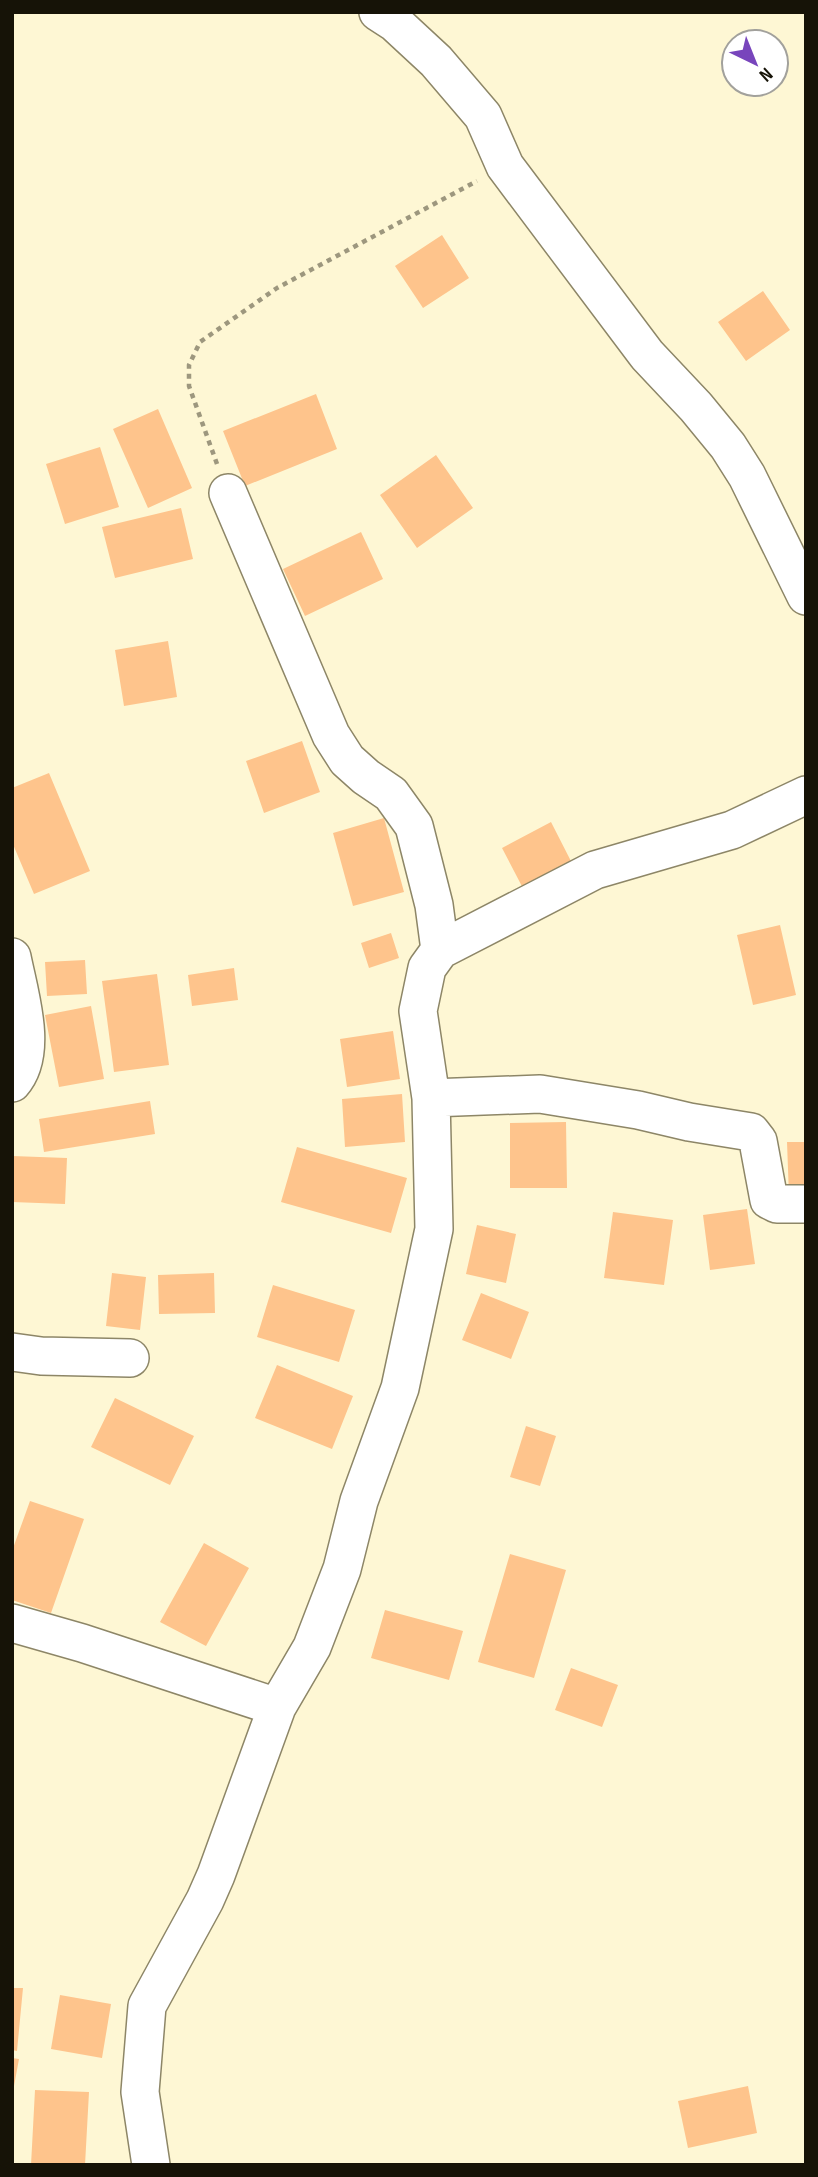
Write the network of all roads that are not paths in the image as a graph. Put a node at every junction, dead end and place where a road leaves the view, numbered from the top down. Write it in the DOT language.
graph roads {
  1 [pos="378,12"];
  2 [pos="228,493"];
  3 [pos="806,596"];
  4 [pos="806,795"];
  5 [pos="440,950"];
  6 [pos="12,957"];
  7 [pos="12,1083"];
  8 [pos="431,1098"];
  9 [pos="806,1205"];
  10 [pos="12,1352"];
  11 [pos="130,1358"];
  12 [pos="12,1623"];
  13 [pos="277,1707"];
  14 [pos="151,2165"];
  1 -- 3 [label="street"];
  2 -- 5 [label="street"];
  4 -- 5 [label="street"];
  5 -- 8 [label="street"];
  6 -- 7 [label="street"];
  8 -- 9 [label="street"];
  8 -- 13 [label="street"];
  10 -- 11 [label="street"];
  12 -- 13 [label="street"];
  13 -- 14 [label="street"];
}
